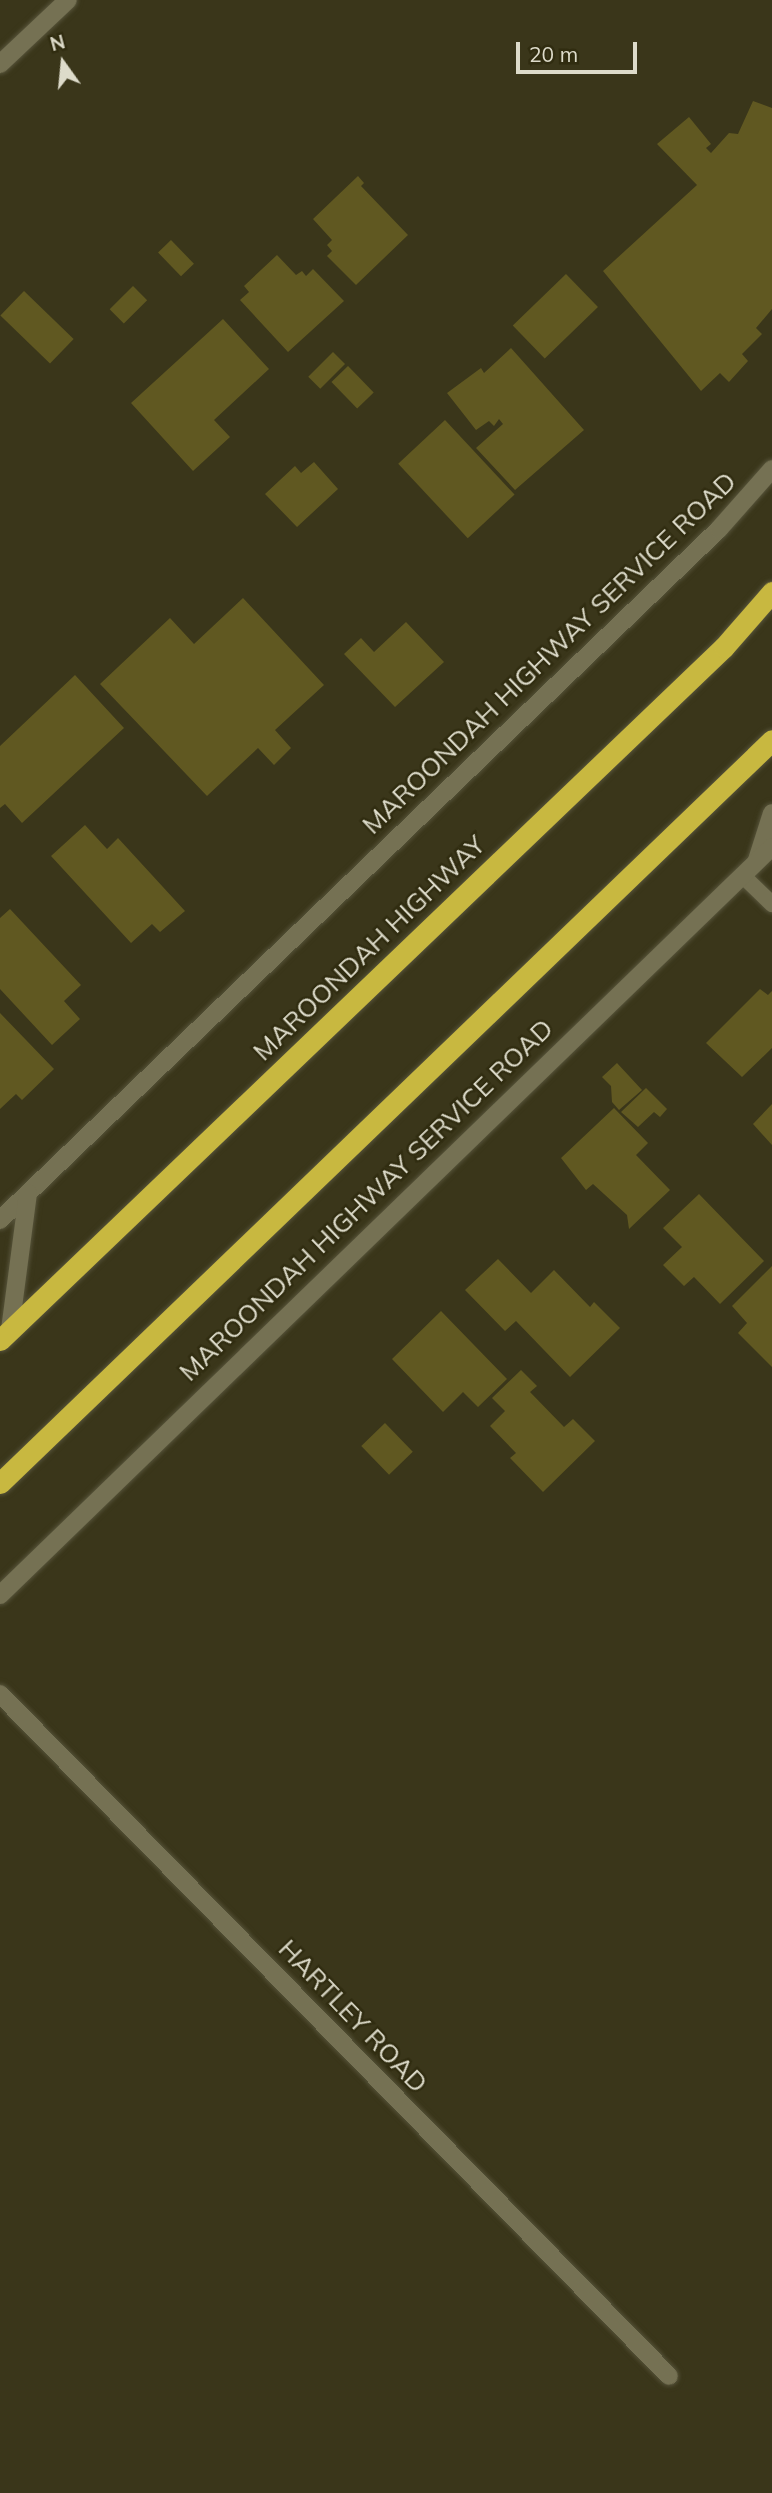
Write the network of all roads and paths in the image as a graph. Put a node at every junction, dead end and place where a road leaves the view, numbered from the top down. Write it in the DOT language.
graph roads {
  1 [pos="68,0"];
  2 [pos="0,64"];
  3 [pos="772,469"];
  4 [pos="772,592"];
  5 [pos="772,740"];
  6 [pos="772,813"];
  7 [pos="772,846"];
  8 [pos="756,862"];
  9 [pos="742,875"];
  10 [pos="772,904"];
  11 [pos="28,1193"];
  12 [pos="0,1220"];
  13 [pos="5,1335"];
  14 [pos="2,1477"];
  15 [pos="0,1595"];
  16 [pos="0,1694"];
  17 [pos="669,2376"];
  1 -- 2 [label="street"];
  3 -- 11 [label="street, MAROONDAH HIGHWAY SERVICE ROAD"];
  4 -- 13 [label="highway, MAROONDAH HIGHWAY"];
  5 -- 14 [label="highway"];
  6 -- 8 [label="street"];
  7 -- 8 [label="street, MAROONDAH HIGHWAY SERVICE ROAD"];
  8 -- 9 [label="street, MAROONDAH HIGHWAY SERVICE ROAD"];
  9 -- 10 [label="lane"];
  9 -- 15 [label="street, MAROONDAH HIGHWAY SERVICE ROAD"];
  11 -- 12 [label="street, MAROONDAH HIGHWAY SERVICE ROAD"];
  11 -- 13 [label="street"];
  16 -- 17 [label="street, HARTLEY ROAD"];
}
